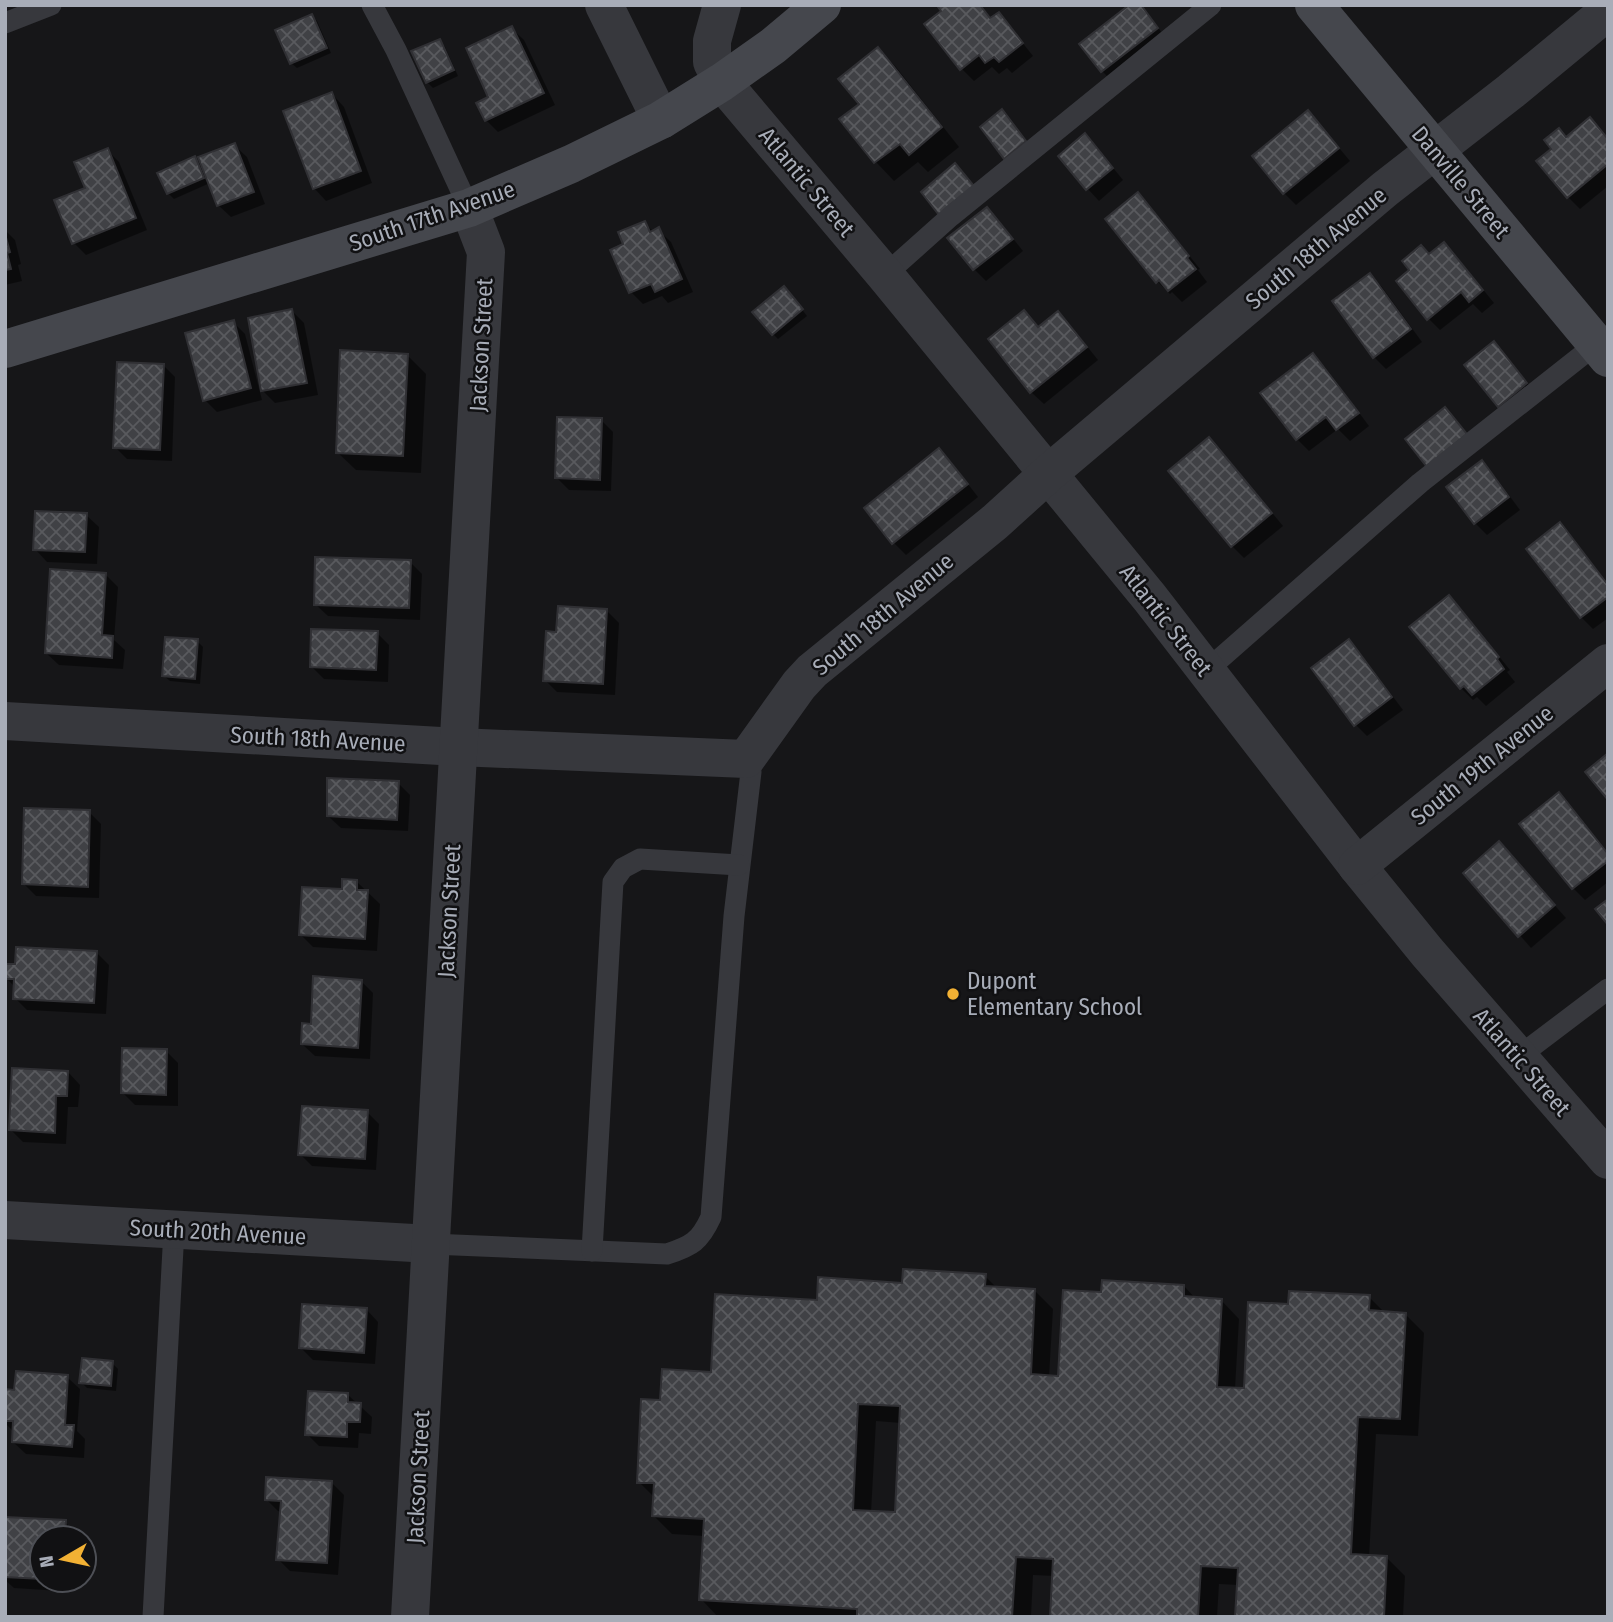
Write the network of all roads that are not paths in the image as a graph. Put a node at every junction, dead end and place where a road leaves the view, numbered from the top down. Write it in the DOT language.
graph roads {
  1 [pos="51,5"];
  2 [pos="372,5"];
  3 [pos="604,5"];
  4 [pos="722,5"];
  5 [pos="822,5"];
  6 [pos="1211,5"];
  7 [pos="1314,5"];
  8 [pos="1608,11"];
  9 [pos="5,23"];
  10 [pos="722,82"];
  11 [pos="661,120"];
  12 [pos="1435,151"];
  13 [pos="469,208"];
  14 [pos="885,275"];
  15 [pos="1604,346"];
  16 [pos="5,349"];
  17 [pos="1049,473"];
  18 [pos="1608,663"];
  19 [pos="1206,671"];
  20 [pos="5,721"];
  21 [pos="458,747"];
  22 [pos="746,759"];
  23 [pos="739,865"];
  24 [pos="1357,866"];
  25 [pos="1608,989"];
  26 [pos="1518,1057"];
  27 [pos="1608,1160"];
  28 [pos="5,1220"];
  29 [pos="174,1230"];
  30 [pos="430,1244"];
  31 [pos="592,1251"];
  32 [pos="153,1617"];
  33 [pos="410,1617"];
  1 -- 9 [label="lane"];
  2 -- 13 [label="lane"];
  3 -- 11 [label="street"];
  4 -- 10 [label="street"];
  5 -- 10 [label="street, South 17th Avenue"];
  6 -- 14 [label="lane"];
  7 -- 12 [label="street, Danville Street"];
  8 -- 12 [label="street, South 18th Avenue"];
  10 -- 11 [label="street, South 17th Avenue"];
  10 -- 14 [label="street, Atlantic Street"];
  11 -- 13 [label="street, South 17th Avenue"];
  12 -- 15 [label="street, Danville Street"];
  12 -- 17 [label="street, South 18th Avenue"];
  13 -- 16 [label="street, South 17th Avenue"];
  13 -- 21 [label="street, Jackson Street"];
  14 -- 17 [label="street, Atlantic Street"];
  15 -- 19 [label="lane"];
  17 -- 19 [label="street, Atlantic Street"];
  17 -- 22 [label="street, South 18th Avenue"];
  18 -- 24 [label="street, South 19th Avenue"];
  19 -- 24 [label="street, Atlantic Street"];
  20 -- 21 [label="street, South 18th Avenue"];
  21 -- 22 [label="street, South 18th Avenue"];
  21 -- 30 [label="street, Jackson Street"];
  22 -- 23 [label="lane"];
  23 -- 31 [label="lane"];
  23 -- 31 [label="lane"];
  24 -- 26 [label="street, Atlantic Street"];
  25 -- 26 [label="lane"];
  26 -- 27 [label="street, Atlantic Street"];
  28 -- 29 [label="street, South 20th Avenue"];
  29 -- 30 [label="street, South 20th Avenue"];
  29 -- 32 [label="lane"];
  30 -- 31 [label="lane"];
  30 -- 33 [label="street, Jackson Street"];
}
